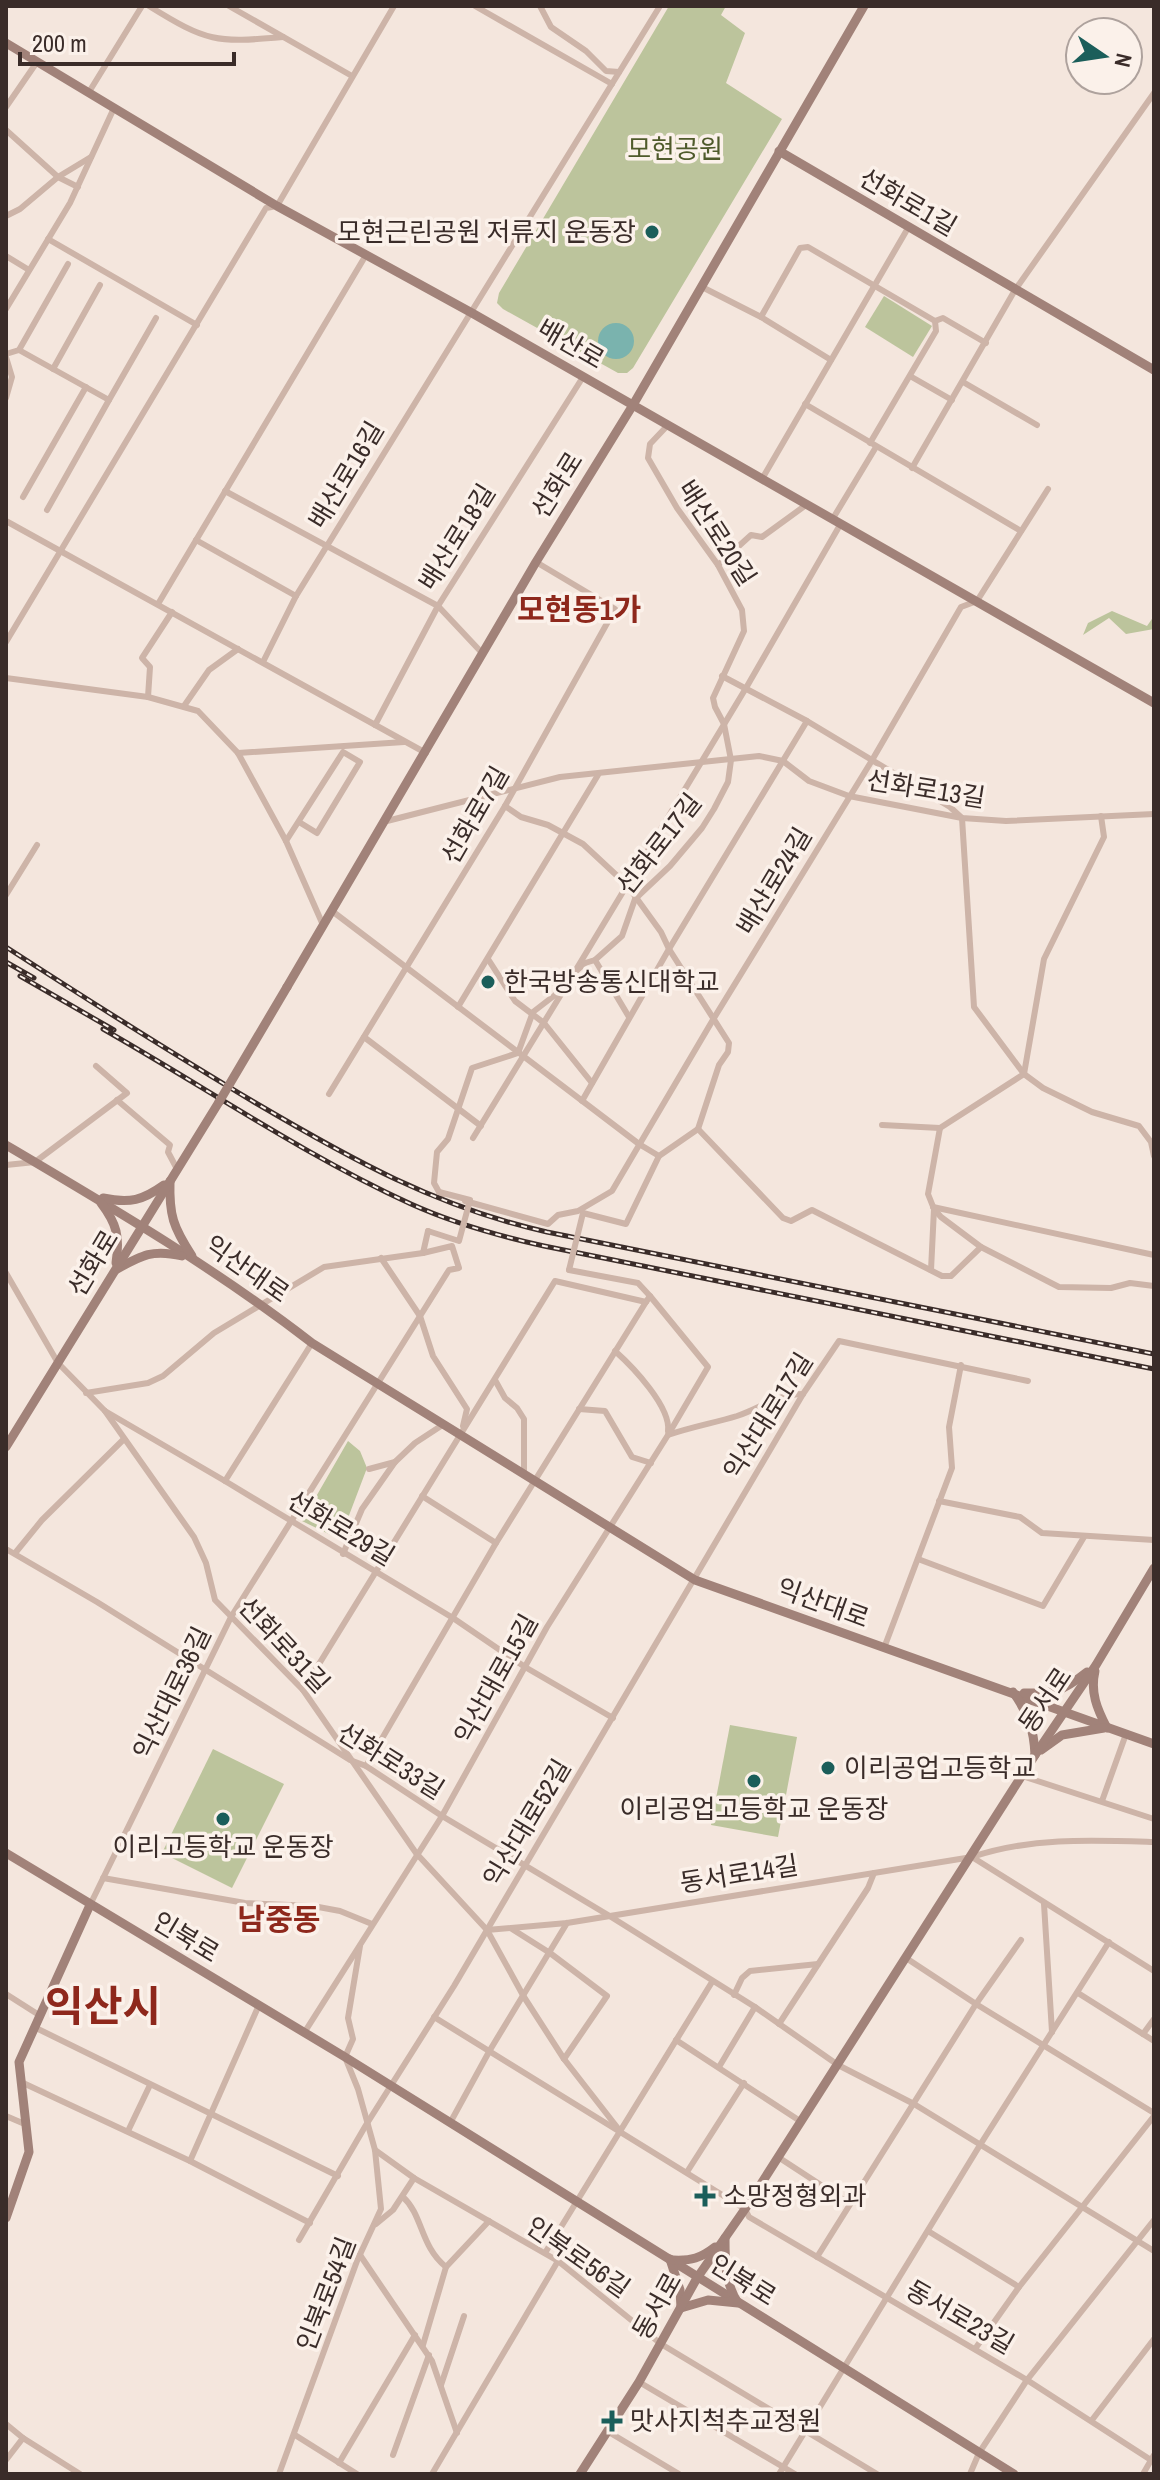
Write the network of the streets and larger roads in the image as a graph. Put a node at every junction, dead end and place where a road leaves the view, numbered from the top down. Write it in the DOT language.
graph roads {
  1 [pos="142,6"];
  2 [pos="149,6"];
  3 [pos="229,6"];
  4 [pos="394,6"];
  5 [pos="475,6"];
  6 [pos="540,6"];
  7 [pos="660,6"];
  8 [pos="864,6"];
  9 [pos="283,37"];
  10 [pos="6,43"];
  11 [pos="37,62"];
  12 [pos="619,72"];
  13 [pos="352,76"];
  14 [pos="612,84"];
  15 [pos="89,92"];
  16 [pos="1154,93"];
  17 [pos="6,107"];
  18 [pos="115,108"];
  19 [pos="6,130"];
  20 [pos="779,151"];
  21 [pos="92,157"];
  22 [pos="58,177"];
  23 [pos="78,187"];
  24 [pos="277,206"];
  25 [pos="6,216"];
  26 [pos="908,228"];
  27 [pos="48,239"];
  28 [pos="366,255"];
  29 [pos="6,256"];
  30 [pos="68,264"];
  31 [pos="29,270"];
  32 [pos="100,285"];
  33 [pos="875,286"];
  34 [pos="702,287"];
  35 [pos="1015,290"];
  36 [pos="6,309"];
  37 [pos="472,313"];
  38 [pos="761,317"];
  39 [pos="156,318"];
  40 [pos="935,321"];
  41 [pos="197,325"];
  42 [pos="986,343"];
  43 [pos="19,350"];
  44 [pos="6,356"];
  45 [pos="831,360"];
  46 [pos="53,369"];
  47 [pos="1154,370"];
  48 [pos="910,376"];
  49 [pos="583,377"];
  50 [pos="963,382"];
  51 [pos="86,387"];
  52 [pos="6,398"];
  53 [pos="109,400"];
  54 [pos="952,400"];
  55 [pos="805,404"];
  56 [pos="633,405"];
  57 [pos="668,425"];
  58 [pos="1037,425"];
  59 [pos="873,445"];
  60 [pos="912,468"];
  61 [pos="762,479"];
  62 [pos="1048,489"];
  63 [pos="225,491"];
  64 [pos="23,497"];
  65 [pos="806,505"];
  66 [pos="47,510"];
  67 [pos="6,521"];
  68 [pos="836,523"];
  69 [pos="1021,531"];
  70 [pos="196,540"];
  71 [pos="327,545"];
  72 [pos="59,552"];
  73 [pos="536,562"];
  74 [pos="718,565"];
  75 [pos="296,596"];
  76 [pos="977,601"];
  77 [pos="158,604"];
  78 [pos="438,606"];
  79 [pos="172,612"];
  80 [pos="6,642"];
  81 [pos="238,649"];
  82 [pos="483,654"];
  83 [pos="263,662"];
  84 [pos="722,676"];
  85 [pos="6,678"];
  86 [pos="746,688"];
  87 [pos="148,697"];
  88 [pos="1154,703"];
  89 [pos="184,706"];
  90 [pos="807,721"];
  91 [pos="724,724"];
  92 [pos="375,725"];
  93 [pos="404,742"];
  94 [pos="238,753"];
  95 [pos="426,753"];
  96 [pos="731,760"];
  97 [pos="702,761"];
  98 [pos="783,761"];
  99 [pos="871,762"];
  100 [pos="598,775"];
  101 [pos="515,787"];
  102 [pos="849,796"];
  103 [pos="505,806"];
  104 [pos="1154,814"];
  105 [pos="1101,816"];
  106 [pos="962,818"];
  107 [pos="387,821"];
  108 [pos="299,822"];
  109 [pos="564,833"];
  110 [pos="286,841"];
  111 [pos="37,845"];
  112 [pos="627,885"];
  113 [pos="6,895"];
  114 [pos="635,899"];
  115 [pos="332,911"];
  116 [pos="323,925"];
  117 [pos="669,949"];
  118 [pos="488,959"];
  119 [pos="595,960"];
  120 [pos="407,968"];
  121 [pos="574,973"];
  122 [pos="458,1007"];
  123 [pos="532,1016"];
  124 [pos="629,1017"];
  125 [pos="714,1018"];
  126 [pos="544,1023"];
  127 [pos="364,1037"];
  128 [pos="521,1055"];
  129 [pos="96,1066"];
  130 [pos="1024,1074"];
  131 [pos="592,1083"];
  132 [pos="329,1094"];
  133 [pos="117,1100"];
  134 [pos="582,1101"];
  135 [pos="458,1108"];
  136 [pos="882,1125"];
  137 [pos="481,1126"];
  138 [pos="940,1128"];
  139 [pos="698,1129"];
  140 [pos="473,1138"];
  141 [pos="639,1144"];
  142 [pos="6,1145"];
  143 [pos="659,1156"];
  144 [pos="1154,1156"];
  145 [pos="35,1162"];
  146 [pos="6,1165"];
  147 [pos="177,1169"];
  148 [pos="170,1181"];
  149 [pos="439,1192"];
  150 [pos="94,1196"];
  151 [pos="934,1208"];
  152 [pos="141,1227"];
  153 [pos="981,1247"];
  154 [pos="423,1253"];
  155 [pos="1154,1255"];
  156 [pos="194,1258"];
  157 [pos="381,1258"];
  158 [pos="931,1270"];
  159 [pos="114,1271"];
  160 [pos="6,1273"];
  161 [pos="1154,1286"];
  162 [pos="648,1299"];
  163 [pos="263,1305"];
  164 [pos="420,1316"];
  165 [pos="312,1343"];
  166 [pos="615,1351"];
  167 [pos="58,1363"];
  168 [pos="961,1365"];
  169 [pos="495,1380"];
  170 [pos="1028,1381"];
  171 [pos="378,1384"];
  172 [pos="86,1393"];
  173 [pos="803,1394"];
  174 [pos="579,1409"];
  175 [pos="105,1411"];
  176 [pos="444,1424"];
  177 [pos="460,1434"];
  178 [pos="668,1435"];
  179 [pos="124,1439"];
  180 [pos="6,1447"];
  181 [pos="395,1462"];
  182 [pos="651,1463"];
  183 [pos="369,1469"];
  184 [pos="524,1473"];
  185 [pos="225,1481"];
  186 [pos="537,1481"];
  187 [pos="422,1496"];
  188 [pos="939,1501"];
  189 [pos="293,1522"];
  190 [pos="610,1526"];
  191 [pos="1084,1537"];
  192 [pos="1154,1540"];
  193 [pos="496,1543"];
  194 [pos="6,1549"];
  195 [pos="16,1552"];
  196 [pos="343,1554"];
  197 [pos="918,1559"];
  198 [pos="1154,1568"];
  199 [pos="376,1573"];
  200 [pos="695,1580"];
  201 [pos="231,1617"];
  202 [pos="453,1618"];
  203 [pos="884,1648"];
  204 [pos="1096,1665"];
  205 [pos="525,1667"];
  206 [pos="205,1670"];
  207 [pos="303,1690"];
  208 [pos="1013,1692"];
  209 [pos="1065,1711"];
  210 [pos="613,1718"];
  211 [pos="1107,1728"];
  212 [pos="1126,1734"];
  213 [pos="1154,1744"];
  214 [pos="1035,1755"];
  215 [pos="350,1760"];
  216 [pos="366,1766"];
  217 [pos="1022,1776"];
  218 [pos="1102,1801"];
  219 [pos="442,1816"];
  220 [pos="1154,1819"];
  221 [pos="1154,1842"];
  222 [pos="6,1853"];
  223 [pos="416,1853"];
  224 [pos="972,1857"];
  225 [pos="525,1866"];
  226 [pos="874,1873"];
  227 [pos="103,1878"];
  228 [pos="1044,1904"];
  229 [pos="90,1905"];
  230 [pos="608,1915"];
  231 [pos="567,1923"];
  232 [pos="372,1924"];
  233 [pos="512,1929"];
  234 [pos="487,1930"];
  235 [pos="1021,1940"];
  236 [pos="1109,1942"];
  237 [pos="361,1943"];
  238 [pos="550,1953"];
  239 [pos="906,1958"];
  240 [pos="818,1964"];
  241 [pos="1154,1971"];
  242 [pos="712,1982"];
  243 [pos="1078,1993"];
  244 [pos="6,1994"];
  245 [pos="734,1995"];
  246 [pos="524,1997"];
  247 [pos="976,2004"];
  248 [pos="259,2005"];
  249 [pos="755,2007"];
  250 [pos="39,2015"];
  251 [pos="434,2017"];
  252 [pos="1154,2019"];
  253 [pos="779,2024"];
  254 [pos="34,2027"];
  255 [pos="304,2033"];
  256 [pos="1052,2034"];
  257 [pos="1143,2034"];
  258 [pos="676,2040"];
  259 [pos="1154,2041"];
  260 [pos="1044,2047"];
  261 [pos="490,2050"];
  262 [pos="345,2057"];
  263 [pos="564,2059"];
  264 [pos="838,2065"];
  265 [pos="719,2067"];
  266 [pos="21,2082"];
  267 [pos="744,2083"];
  268 [pos="150,2085"];
  269 [pos="391,2086"];
  270 [pos="914,2104"];
  271 [pos="212,2113"];
  272 [pos="1154,2115"];
  273 [pos="6,2116"];
  274 [pos="800,2121"];
  275 [pos="450,2123"];
  276 [pos="27,2125"];
  277 [pos="366,2125"];
  278 [pos="128,2131"];
  279 [pos="620,2131"];
  280 [pos="980,2145"];
  281 [pos="375,2150"];
  282 [pos="778,2157"];
  283 [pos="190,2161"];
  284 [pos="687,2172"];
  285 [pos="338,2176"];
  286 [pos="414,2178"];
  287 [pos="403,2197"];
  288 [pos="578,2203"];
  289 [pos="850,2204"];
  290 [pos="1083,2208"];
  291 [pos="745,2209"];
  292 [pos="6,2218"];
  293 [pos="1154,2220"];
  294 [pos="489,2221"];
  295 [pos="310,2223"];
  296 [pos="374,2226"];
  297 [pos="928,2231"];
  298 [pos="725,2238"];
  299 [pos="299,2240"];
  300 [pos="1138,2242"];
  301 [pos="1154,2251"];
  302 [pos="545,2253"];
  303 [pos="360,2254"];
  304 [pos="817,2257"];
  305 [pos="670,2259"];
  306 [pos="558,2261"];
  307 [pos="446,2267"];
  308 [pos="697,2278"];
  309 [pos="1019,2287"];
  310 [pos="888,2299"];
  311 [pos="738,2303"];
  312 [pos="681,2308"];
  313 [pos="464,2316"];
  314 [pos="415,2335"];
  315 [pos="1154,2339"];
  316 [pos="661,2344"];
  317 [pos="423,2345"];
  318 [pos="975,2349"];
  319 [pos="429,2355"];
  320 [pos="843,2369"];
  321 [pos="1027,2380"];
  322 [pos="639,2382"];
  323 [pos="441,2385"];
  324 [pos="1092,2420"];
  325 [pos="6,2424"];
  326 [pos="607,2430"];
  327 [pos="457,2433"];
  328 [pos="805,2433"];
  329 [pos="295,2435"];
  330 [pos="23,2438"];
  331 [pos="979,2453"];
  332 [pos="393,2455"];
  333 [pos="1153,2459"];
  334 [pos="6,2460"];
  335 [pos="339,2463"];
  336 [pos="781,2470"];
  337 [pos="80,2474"];
  338 [pos="279,2474"];
  339 [pos="357,2474"];
  340 [pos="432,2474"];
  341 [pos="580,2474"];
  342 [pos="679,2474"];
  343 [pos="795,2474"];
  344 [pos="877,2474"];
  345 [pos="970,2474"];
  346 [pos="1014,2474"];
  347 [pos="1143,2474"];
  1 -- 15 [label="street"];
  2 -- 9 [label="street"];
  3 -- 9 [label="street"];
  4 -- 13 [label="street"];
  5 -- 14 [label="street"];
  6 -- 12 [label="street"];
  7 -- 12 [label="street, 배산로16길"];
  8 -- 20 [label="street, 선화로"];
  9 -- 13 [label="street"];
  10 -- 11 [label="street, 배산로"];
  11 -- 15 [label="street, 배산로"];
  11 -- 17 [label="street"];
  12 -- 14 [label="street, 배산로16길"];
  13 -- 24 [label="street"];
  14 -- 37 [label="street, 배산로16길"];
  15 -- 18 [label="street, 배산로"];
  16 -- 35 [label="street"];
  18 -- 21 [label="street"];
  18 -- 24 [label="street, 배산로"];
  19 -- 22 [label="street"];
  20 -- 26 [label="street, 선화로1길"];
  20 -- 34 [label="street, 선화로"];
  21 -- 22 [label="street"];
  21 -- 23 [label="street"];
  22 -- 23 [label="street"];
  22 -- 25 [label="street"];
  23 -- 27 [label="street"];
  24 -- 28 [label="street, 배산로"];
  24 -- 41 [label="street"];
  26 -- 33 [label="street"];
  26 -- 35 [label="street, 선화로1길"];
  27 -- 31 [label="street"];
  27 -- 41 [label="street"];
  28 -- 37 [label="street, 배산로"];
  28 -- 63 [label="street"];
  29 -- 31 [label="street"];
  30 -- 43 [label="street"];
  31 -- 36 [label="street"];
  32 -- 46 [label="street"];
  33 -- 38 [label="street"];
  33 -- 40 [label="street"];
  33 -- 45 [label="street"];
  34 -- 38 [label="street"];
  34 -- 56 [label="street, 선화로"];
  35 -- 42 [label="street"];
  35 -- 47 [label="street, 선화로1길"];
  37 -- 49 [label="street, 배산로"];
  37 -- 71 [label="street, 배산로16길"];
  38 -- 45 [label="street"];
  39 -- 53 [label="street"];
  40 -- 42 [label="street"];
  40 -- 48 [label="street"];
  41 -- 72 [label="street"];
  42 -- 50 [label="street"];
  43 -- 44 [label="street"];
  43 -- 46 [label="street"];
  44 -- 52 [label="street"];
  45 -- 55 [label="street"];
  46 -- 51 [label="street"];
  48 -- 54 [label="street"];
  48 -- 59 [label="street"];
  49 -- 56 [label="street, 배산로"];
  49 -- 78 [label="street, 배산로18길"];
  50 -- 54 [label="street"];
  50 -- 58 [label="street"];
  51 -- 53 [label="street"];
  51 -- 64 [label="street"];
  53 -- 66 [label="street"];
  54 -- 60 [label="street"];
  55 -- 59 [label="street"];
  55 -- 61 [label="street"];
  56 -- 57 [label="street, 배산로"];
  56 -- 73 [label="street, 선화로"];
  57 -- 61 [label="street, 배산로"];
  57 -- 74 [label="street, 배산로20길"];
  59 -- 60 [label="street"];
  59 -- 68 [label="street"];
  60 -- 69 [label="street"];
  61 -- 65 [label="street, 배산로"];
  62 -- 69 [label="street, 배산로24길"];
  63 -- 70 [label="street"];
  63 -- 71 [label="street"];
  65 -- 68 [label="street, 배산로"];
  65 -- 74 [label="street"];
  67 -- 72 [label="street"];
  68 -- 76 [label="street, 배산로"];
  68 -- 86 [label="street"];
  69 -- 76 [label="street, 배산로24길"];
  70 -- 75 [label="street"];
  70 -- 77 [label="street"];
  71 -- 75 [label="street, 배산로16길"];
  71 -- 78 [label="street"];
  72 -- 77 [label="street"];
  72 -- 80 [label="street"];
  73 -- 82 [label="street, 선화로"];
  73 -- 101 [label="street, 선화로7길"];
  74 -- 84 [label="street, 배산로20길"];
  75 -- 83 [label="street, 배산로16길"];
  76 -- 88 [label="street, 배산로"];
  76 -- 99 [label="street, 배산로24길"];
  77 -- 79 [label="street"];
  78 -- 82 [label="street"];
  78 -- 92 [label="street, 배산로18길"];
  79 -- 81 [label="street"];
  79 -- 87 [label="street"];
  81 -- 83 [label="street"];
  81 -- 89 [label="street"];
  82 -- 95 [label="street, 선화로"];
  83 -- 92 [label="street"];
  84 -- 86 [label="street"];
  84 -- 91 [label="street, 배산로20길"];
  85 -- 87 [label="street"];
  86 -- 90 [label="street"];
  86 -- 91 [label="street"];
  87 -- 89 [label="street"];
  89 -- 94 [label="street"];
  90 -- 98 [label="street"];
  90 -- 99 [label="street"];
  91 -- 96 [label="street, 배산로20길"];
  91 -- 97 [label="street"];
  92 -- 93 [label="street"];
  93 -- 94 [label="street"];
  93 -- 95 [label="street"];
  94 -- 110 [label="street"];
  95 -- 107 [label="street, 선화로"];
  96 -- 97 [label="street"];
  96 -- 98 [label="street"];
  96 -- 114 [label="street, 선화로17길"];
  97 -- 100 [label="street"];
  97 -- 112 [label="street"];
  98 -- 102 [label="street, 선화로13길"];
  98 -- 117 [label="street"];
  99 -- 102 [label="street, 배산로24길"];
  99 -- 106 [label="street"];
  100 -- 101 [label="street"];
  100 -- 109 [label="street"];
  101 -- 103 [label="street, 선화로7길"];
  101 -- 107 [label="street"];
  102 -- 106 [label="street, 선화로13길"];
  102 -- 125 [label="street, 배산로24길"];
  103 -- 109 [label="street"];
  103 -- 120 [label="street, 선화로7길"];
  104 -- 105 [label="street, 선화로13길"];
  105 -- 106 [label="street, 선화로13길"];
  105 -- 130 [label="street"];
  106 -- 130 [label="street"];
  107 -- 115 [label="street, 선화로"];
  108 -- 108 [label="street"];
  108 -- 110 [label="street"];
  109 -- 112 [label="street"];
  109 -- 118 [label="street"];
  110 -- 116 [label="street"];
  111 -- 113 [label="street"];
  112 -- 114 [label="street"];
  112 -- 121 [label="street"];
  114 -- 117 [label="street"];
  114 -- 119 [label="street, 선화로17길"];
  115 -- 116 [label="street, 선화로"];
  115 -- 120 [label="street"];
  116 -- 147 [label="street, 선화로, bridge"];
  117 -- 124 [label="street"];
  117 -- 125 [label="street"];
  118 -- 122 [label="street"];
  118 -- 123 [label="street"];
  119 -- 121 [label="street, 선화로17길"];
  119 -- 124 [label="street"];
  120 -- 122 [label="street"];
  120 -- 127 [label="street, 선화로7길"];
  121 -- 123 [label="street, 선화로17길"];
  121 -- 126 [label="street"];
  122 -- 128 [label="street"];
  123 -- 126 [label="street"];
  123 -- 128 [label="street, 선화로17길"];
  124 -- 131 [label="street"];
  125 -- 139 [label="street"];
  125 -- 141 [label="street, 배산로24길"];
  126 -- 128 [label="street"];
  126 -- 131 [label="street"];
  127 -- 132 [label="street, 선화로7길"];
  127 -- 135 [label="street"];
  128 -- 134 [label="street"];
  128 -- 135 [label="street"];
  128 -- 137 [label="street"];
  129 -- 133 [label="street"];
  130 -- 138 [label="street"];
  130 -- 144 [label="street"];
  131 -- 134 [label="street"];
  133 -- 145 [label="street"];
  133 -- 147 [label="street"];
  134 -- 141 [label="street"];
  135 -- 137 [label="street"];
  135 -- 149 [label="street"];
  136 -- 138 [label="street"];
  137 -- 140 [label="street"];
  138 -- 151 [label="street"];
  139 -- 143 [label="street"];
  139 -- 158 [label="street"];
  141 -- 143 [label="street"];
  141 -- 149 [label="street, 배산로24길"];
  142 -- 145 [label="street, 익산대로"];
  143 -- 162 [label="street, bridge"];
  145 -- 146 [label="street"];
  145 -- 150 [label="street, 익산대로"];
  147 -- 148 [label="street, 선화로"];
  148 -- 150 [label="street"];
  148 -- 152 [label="street, 선화로"];
  148 -- 156 [label="street"];
  149 -- 154 [label="street, bridge"];
  150 -- 152 [label="street, 익산대로"];
  150 -- 159 [label="street"];
  151 -- 153 [label="street"];
  151 -- 155 [label="street"];
  151 -- 158 [label="street"];
  152 -- 156 [label="street, 익산대로"];
  152 -- 159 [label="street, 선화로"];
  153 -- 158 [label="street"];
  153 -- 161 [label="street"];
  154 -- 157 [label="street"];
  154 -- 164 [label="street, 익산대로36길"];
  156 -- 159 [label="street"];
  156 -- 163 [label="street, 익산대로"];
  157 -- 163 [label="street"];
  157 -- 164 [label="street"];
  159 -- 167 [label="street, 선화로"];
  160 -- 167 [label="street, 선화로29길"];
  162 -- 166 [label="street"];
  162 -- 169 [label="street"];
  162 -- 178 [label="street, 익산대로15길"];
  163 -- 165 [label="street, 익산대로"];
  163 -- 172 [label="street"];
  164 -- 171 [label="street, 익산대로36길"];
  164 -- 177 [label="street"];
  165 -- 171 [label="street, 익산대로"];
  165 -- 185 [label="street"];
  166 -- 174 [label="street"];
  166 -- 178 [label="street"];
  167 -- 172 [label="street, 선화로29길"];
  167 -- 180 [label="street, 선화로"];
  168 -- 170 [label="street"];
  168 -- 173 [label="street, 익산대로17길"];
  168 -- 188 [label="street"];
  169 -- 177 [label="street"];
  169 -- 184 [label="street"];
  171 -- 176 [label="street, 익산대로"];
  171 -- 189 [label="street, 익산대로36길"];
  172 -- 175 [label="street, 선화로29길"];
  173 -- 178 [label="street"];
  173 -- 200 [label="street, 익산대로17길"];
  174 -- 182 [label="street"];
  174 -- 186 [label="street"];
  175 -- 179 [label="street, 선화로31길"];
  175 -- 185 [label="street, 선화로29길"];
  176 -- 177 [label="street, 익산대로"];
  176 -- 181 [label="street"];
  177 -- 184 [label="street, 익산대로"];
  177 -- 187 [label="street"];
  178 -- 182 [label="street, 익산대로15길"];
  179 -- 195 [label="street"];
  179 -- 201 [label="street, 선화로31길"];
  181 -- 183 [label="street"];
  181 -- 196 [label="street"];
  182 -- 190 [label="street, 익산대로15길"];
  184 -- 186 [label="street, 익산대로"];
  185 -- 189 [label="street, 선화로29길"];
  186 -- 190 [label="street, 익산대로"];
  186 -- 193 [label="street"];
  187 -- 193 [label="street"];
  187 -- 199 [label="street"];
  188 -- 191 [label="street"];
  188 -- 197 [label="street"];
  189 -- 196 [label="street, 선화로29길"];
  189 -- 201 [label="street, 익산대로36길"];
  190 -- 200 [label="street, 익산대로"];
  190 -- 205 [label="street, 익산대로15길"];
  191 -- 192 [label="street"];
  191 -- 197 [label="street"];
  193 -- 202 [label="street"];
  194 -- 195 [label="street, 선화로33길"];
  195 -- 206 [label="street, 선화로33길"];
  196 -- 199 [label="street, 선화로29길"];
  197 -- 203 [label="street"];
  198 -- 204 [label="street, 동서로"];
  199 -- 202 [label="street, 선화로29길"];
  199 -- 207 [label="street"];
  200 -- 203 [label="street, 익산대로"];
  200 -- 210 [label="street, 익산대로52길"];
  201 -- 206 [label="street, 익산대로36길"];
  201 -- 207 [label="street, 선화로31길"];
  202 -- 205 [label="street, 선화로29길"];
  202 -- 216 [label="street"];
  203 -- 208 [label="street, 익산대로"];
  204 -- 208 [label="street"];
  204 -- 209 [label="street, 동서로"];
  204 -- 211 [label="street"];
  205 -- 210 [label="street, 선화로29길"];
  205 -- 219 [label="street, 익산대로15길"];
  206 -- 215 [label="street, 선화로33길"];
  206 -- 227 [label="street, 익산대로36길"];
  207 -- 215 [label="street, 선화로31길"];
  208 -- 209 [label="street, 익산대로"];
  208 -- 214 [label="street"];
  209 -- 211 [label="street, 익산대로"];
  209 -- 214 [label="street, 동서로"];
  210 -- 225 [label="street, 익산대로52길"];
  211 -- 212 [label="street, 익산대로"];
  211 -- 214 [label="street"];
  212 -- 213 [label="street, 익산대로"];
  212 -- 218 [label="street"];
  214 -- 217 [label="street, 동서로"];
  215 -- 216 [label="street, 선화로33길"];
  215 -- 223 [label="street, 선화로31길"];
  216 -- 219 [label="street, 선화로33길"];
  217 -- 218 [label="street"];
  217 -- 224 [label="street, 동서로"];
  218 -- 220 [label="street"];
  219 -- 223 [label="street, 익산대로15길"];
  219 -- 225 [label="street, 선화로33길"];
  221 -- 224 [label="street"];
  222 -- 229 [label="street, 인북로"];
  223 -- 232 [label="street, 익산대로15길"];
  223 -- 234 [label="street, 선화로31길"];
  224 -- 226 [label="street, 동서로14길"];
  224 -- 228 [label="street"];
  224 -- 239 [label="street, 동서로"];
  225 -- 230 [label="street, 선화로33길"];
  225 -- 234 [label="street, 익산대로52길"];
  226 -- 230 [label="street, 동서로14길"];
  226 -- 240 [label="street"];
  227 -- 229 [label="street, 익산대로36길"];
  227 -- 232 [label="street"];
  228 -- 236 [label="street"];
  228 -- 256 [label="street"];
  229 -- 248 [label="street, 인북로"];
  229 -- 250 [label="street"];
  230 -- 231 [label="street, 동서로14길"];
  230 -- 242 [label="street, 선화로33길"];
  231 -- 233 [label="street, 동서로14길"];
  231 -- 238 [label="street"];
  232 -- 237 [label="street, 익산대로15길"];
  233 -- 234 [label="street, 동서로14길"];
  233 -- 238 [label="street"];
  234 -- 246 [label="street, 선화로31길"];
  234 -- 251 [label="street, 익산대로52길"];
  235 -- 247 [label="street"];
  236 -- 241 [label="street"];
  236 -- 243 [label="street"];
  237 -- 255 [label="street, 익산대로15길"];
  237 -- 262 [label="street"];
  238 -- 246 [label="street"];
  238 -- 263 [label="street"];
  239 -- 247 [label="street"];
  239 -- 264 [label="street, 동서로"];
  240 -- 245 [label="street"];
  240 -- 253 [label="street"];
  242 -- 245 [label="street, 선화로33길"];
  242 -- 258 [label="street"];
  243 -- 256 [label="street"];
  243 -- 257 [label="street"];
  244 -- 250 [label="street"];
  245 -- 249 [label="street, 선화로33길"];
  246 -- 261 [label="street"];
  246 -- 263 [label="street, 선화로31길"];
  247 -- 260 [label="street"];
  247 -- 270 [label="street"];
  248 -- 255 [label="street, 인북로"];
  248 -- 271 [label="street"];
  249 -- 253 [label="street, 선화로33길"];
  249 -- 265 [label="street"];
  250 -- 254 [label="street"];
  251 -- 261 [label="street, 동서로23길"];
  251 -- 269 [label="street, 익산대로52길"];
  252 -- 257 [label="street"];
  253 -- 264 [label="street, 선화로33길"];
  254 -- 266 [label="street"];
  254 -- 268 [label="street"];
  255 -- 262 [label="street, 인북로"];
  256 -- 260 [label="street"];
  257 -- 259 [label="street"];
  258 -- 265 [label="street"];
  258 -- 279 [label="street"];
  260 -- 272 [label="street"];
  260 -- 280 [label="street"];
  261 -- 275 [label="street"];
  261 -- 279 [label="street, 동서로23길"];
  262 -- 269 [label="street, 인북로"];
  262 -- 277 [label="street, 인북로54길"];
  263 -- 279 [label="street, 선화로31길"];
  264 -- 270 [label="street, 선화로33길"];
  264 -- 274 [label="street, 동서로"];
  265 -- 267 [label="street"];
  266 -- 276 [label="street"];
  266 -- 278 [label="street"];
  267 -- 274 [label="street"];
  267 -- 284 [label="street"];
  268 -- 271 [label="street"];
  268 -- 278 [label="street"];
  269 -- 275 [label="street, 인북로"];
  269 -- 277 [label="street, 익산대로52길"];
  270 -- 280 [label="street, 선화로33길"];
  270 -- 289 [label="street"];
  271 -- 283 [label="street"];
  271 -- 285 [label="street"];
  272 -- 290 [label="street"];
  273 -- 276 [label="street"];
  274 -- 282 [label="street, 동서로"];
  275 -- 288 [label="street, 인북로"];
  276 -- 292 [label="street"];
  277 -- 281 [label="street, 인북로54길"];
  277 -- 285 [label="street, 익산대로52길"];
  278 -- 283 [label="street"];
  279 -- 284 [label="street, 동서로23길"];
  279 -- 288 [label="street"];
  280 -- 290 [label="street, 선화로33길"];
  280 -- 297 [label="street"];
  281 -- 286 [label="street, 인북로56길"];
  281 -- 296 [label="street, 인북로54길"];
  282 -- 289 [label="street"];
  282 -- 291 [label="street, 동서로"];
  283 -- 295 [label="street"];
  284 -- 291 [label="street, 동서로23길"];
  285 -- 295 [label="street, 익산대로52길"];
  286 -- 287 [label="street"];
  286 -- 294 [label="street, 인북로56길"];
  287 -- 296 [label="street"];
  287 -- 307 [label="street"];
  288 -- 302 [label="street"];
  288 -- 305 [label="street, 인북로"];
  289 -- 304 [label="street"];
  290 -- 300 [label="street, 선화로33길"];
  290 -- 309 [label="street"];
  291 -- 298 [label="street, 동서로"];
  291 -- 304 [label="street, 동서로23길"];
  293 -- 300 [label="street"];
  294 -- 302 [label="street, 인북로56길"];
  294 -- 307 [label="street"];
  295 -- 299 [label="street, 익산대로52길"];
  296 -- 303 [label="street, 인북로54길"];
  297 -- 309 [label="street"];
  297 -- 310 [label="street"];
  298 -- 305 [label="street"];
  298 -- 308 [label="street, 동서로"];
  298 -- 311 [label="street"];
  300 -- 301 [label="street, 선화로33길"];
  300 -- 321 [label="street"];
  302 -- 306 [label="street, 인북로56길"];
  303 -- 314 [label="street"];
  303 -- 329 [label="street, 인북로54길"];
  304 -- 310 [label="street, 동서로23길"];
  305 -- 308 [label="street, 인북로"];
  305 -- 312 [label="street"];
  306 -- 316 [label="street, 인북로56길"];
  306 -- 327 [label="street"];
  307 -- 317 [label="street"];
  308 -- 311 [label="street, 인북로"];
  308 -- 312 [label="street, 동서로"];
  309 -- 318 [label="street"];
  310 -- 318 [label="street, 동서로23길"];
  310 -- 320 [label="street"];
  311 -- 312 [label="street"];
  311 -- 320 [label="street, 인북로"];
  312 -- 316 [label="street, 동서로"];
  313 -- 323 [label="street"];
  314 -- 317 [label="street"];
  314 -- 335 [label="street"];
  315 -- 324 [label="street"];
  316 -- 322 [label="street, 동서로"];
  316 -- 328 [label="street, 인북로56길"];
  317 -- 319 [label="street"];
  318 -- 321 [label="street, 동서로23길"];
  319 -- 323 [label="street"];
  319 -- 332 [label="street"];
  320 -- 328 [label="street"];
  320 -- 331 [label="street, 인북로"];
  321 -- 324 [label="street, 동서로23길"];
  321 -- 331 [label="street"];
  322 -- 326 [label="street, 동서로"];
  322 -- 336 [label="street"];
  323 -- 327 [label="street"];
  324 -- 333 [label="street, 동서로23길"];
  325 -- 330 [label="street"];
  326 -- 341 [label="street, 동서로"];
  326 -- 342 [label="street"];
  327 -- 340 [label="street"];
  328 -- 336 [label="street"];
  328 -- 344 [label="street, 인북로56길"];
  329 -- 335 [label="street"];
  329 -- 338 [label="street, 인북로54길"];
  330 -- 334 [label="street"];
  330 -- 337 [label="street"];
  331 -- 345 [label="street"];
  331 -- 346 [label="street, 인북로"];
  333 -- 347 [label="street"];
  335 -- 339 [label="street"];
  336 -- 343 [label="street"];
}
